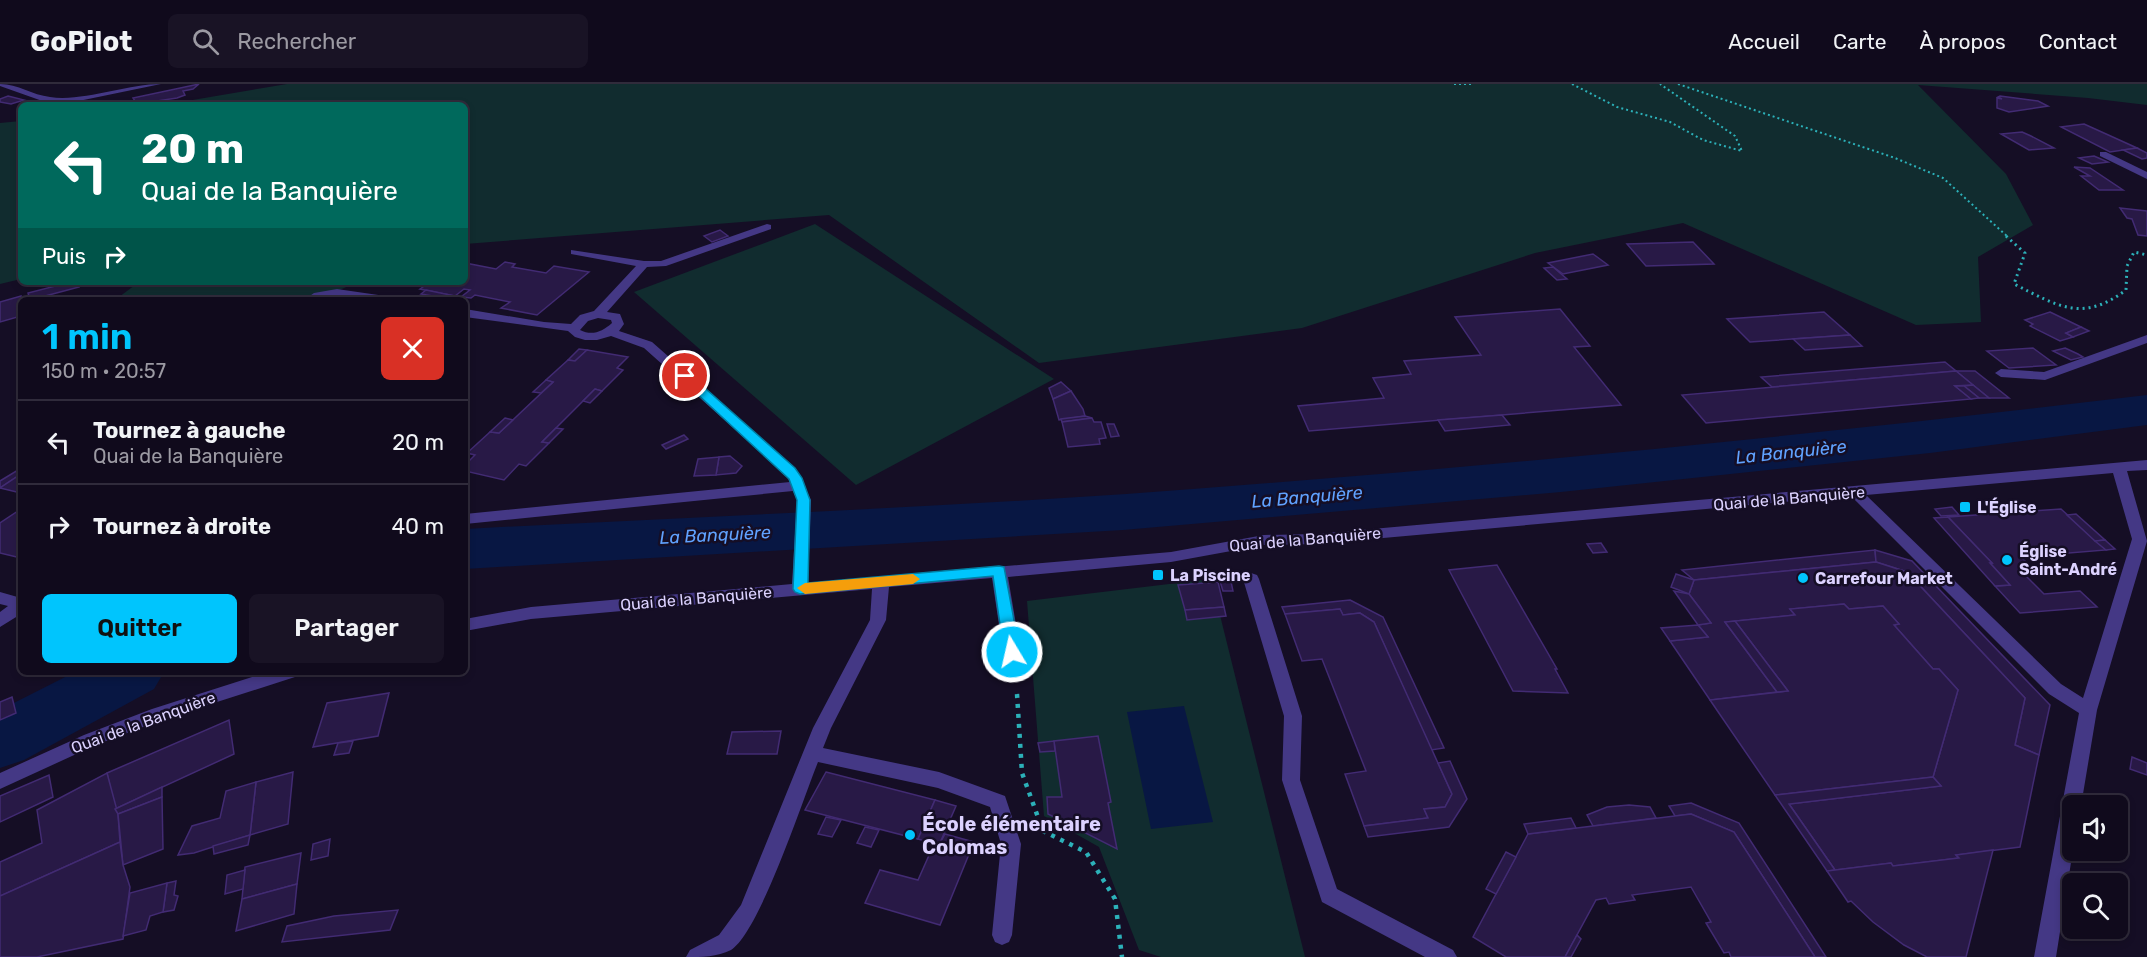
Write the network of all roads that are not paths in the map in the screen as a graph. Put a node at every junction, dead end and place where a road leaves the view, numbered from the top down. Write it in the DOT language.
graph roads {
  1 [pos="2,84"];
  2 [pos="157,84"];
  3 [pos="2103,154"];
  4 [pos="2147,176"];
  5 [pos="767,227"];
  6 [pos="575,252"];
  7 [pos="644,264"];
  8 [pos="315,297"];
  9 [pos="370,297"];
  10 [pos="468,313"];
  11 [pos="597,314"];
  12 [pos="574,328"];
  13 [pos="610,332"];
  14 [pos="2147,339"];
  15 [pos="2001,374"];
  16 [pos="2147,465"];
  17 [pos="2119,468"];
  18 [pos="1856,492"];
  19 [pos="801,493"];
  20 [pos="468,519"];
  21 [pos="999,571"];
  22 [pos="1251,579"];
  23 [pos="881,582"];
  24 [pos="800,589"];
  25 [pos="0,598"];
  26 [pos="18,604"];
  27 [pos="18,607"];
  28 [pos="0,621"];
  29 [pos="468,624"];
  30 [pos="1015,672"];
  31 [pos="280,675"];
  32 [pos="2088,710"];
  33 [pos="812,753"];
  34 [pos="0,781"];
  35 [pos="1002,935"];
  36 [pos="698,957"];
  37 [pos="1446,957"];
  38 [pos="2045,957"];
  1 -- 2 [label="street"];
  3 -- 4 [label="street"];
  5 -- 7 [label="street"];
  6 -- 7 [label="street"];
  7 -- 11 [label="street"];
  8 -- 9 [label="street"];
  10 -- 12 [label="street"];
  11 -- 12 [label="street"];
  11 -- 13 [label="street"];
  12 -- 13 [label="street"];
  13 -- 19 [label="street"];
  14 -- 15 [label="street"];
  16 -- 17 [label="street, Quai de la Banquière"];
  17 -- 18 [label="street, Quai de la Banquière"];
  17 -- 32 [label="street"];
  18 -- 21 [label="street, Quai de la Banquière"];
  18 -- 32 [label="street"];
  19 -- 20 [label="street"];
  19 -- 24 [label="street"];
  21 -- 23 [label="street, Quai de la Banquière"];
  21 -- 30 [label="street"];
  22 -- 37 [label="street"];
  23 -- 24 [label="street, Quai de la Banquière"];
  23 -- 33 [label="street"];
  24 -- 29 [label="street, Quai de la Banquière"];
  25 -- 26 [label="street"];
  27 -- 28 [label="street"];
  31 -- 34 [label="street, Quai de la Banquière"];
  32 -- 38 [label="street"];
  33 -- 35 [label="street"];
  33 -- 36 [label="street"];
}
